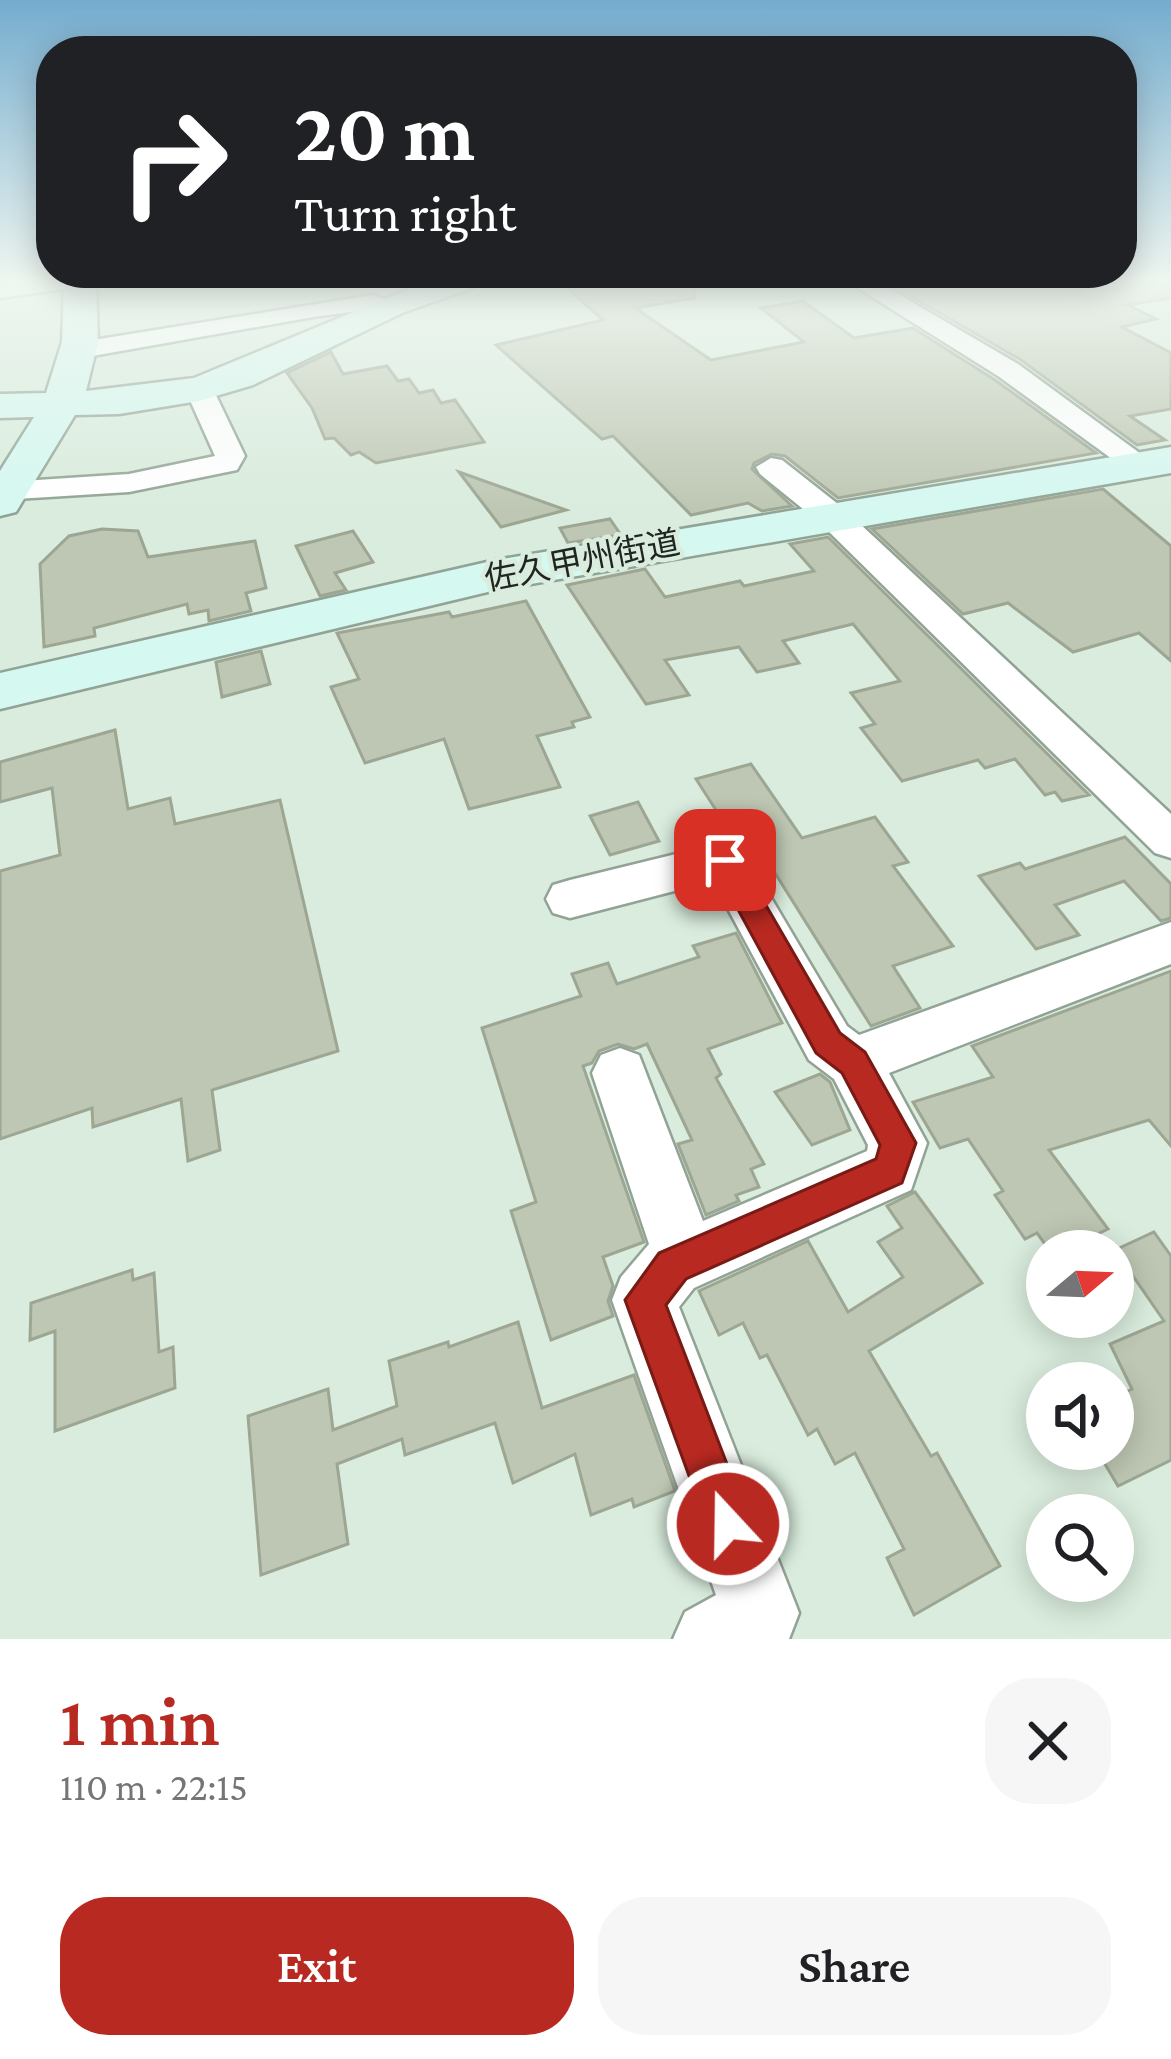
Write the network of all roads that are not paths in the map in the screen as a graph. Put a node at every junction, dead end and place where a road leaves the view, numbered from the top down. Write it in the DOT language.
graph roads {
  1 [pos="79,356"];
  2 [pos="282,356"];
  3 [pos="985,356"];
  4 [pos="199,389"];
  5 [pos="63,403"];
  6 [pos="0,406"];
  7 [pos="1156,462"];
  8 [pos="771,467"];
  9 [pos="4,497"];
  10 [pos="831,515"];
  11 [pos="0,691"];
  12 [pos="1171,841"];
  13 [pos="569,899"];
  14 [pos="1171,944"];
  15 [pos="854,1062"];
  16 [pos="620,1072"];
  17 [pos="686,1260"];
  18 [pos="712,1639"];
  1 -- 5 [label="street"];
  2 -- 4 [label="street"];
  3 -- 7 [label="street"];
  4 -- 5 [label="street"];
  4 -- 9 [label="street"];
  5 -- 6 [label="street"];
  5 -- 9 [label="street"];
  7 -- 10 [label="street, 佐久甲州街道"];
  8 -- 10 [label="street"];
  10 -- 11 [label="street, 佐久甲州街道"];
  10 -- 12 [label="street"];
  13 -- 15 [label="street"];
  14 -- 15 [label="street"];
  15 -- 17 [label="street"];
  16 -- 17 [label="street"];
  17 -- 18 [label="street"];
}
